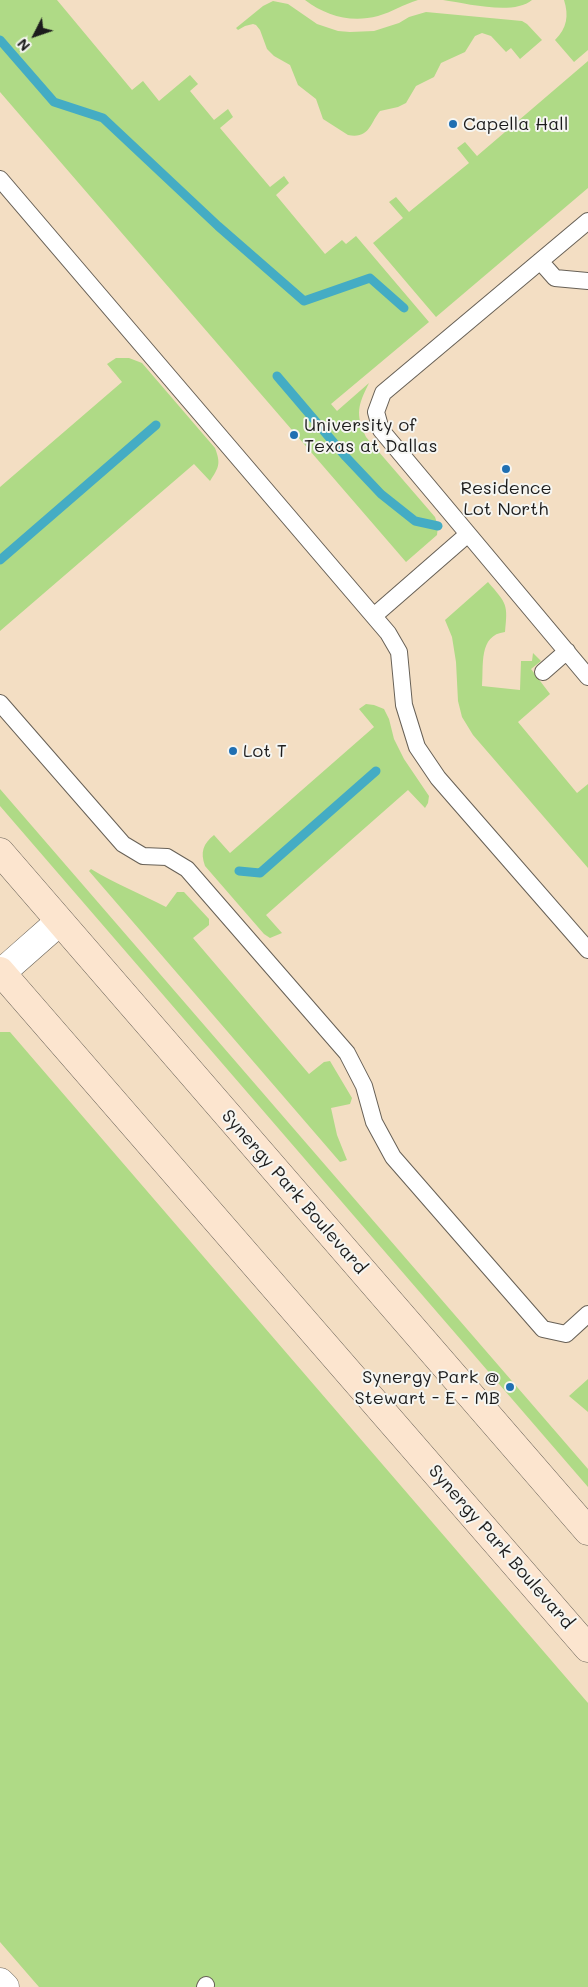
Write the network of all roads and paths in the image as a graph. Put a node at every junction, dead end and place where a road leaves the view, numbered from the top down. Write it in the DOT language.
graph roads {
  1 [pos="0,179"];
  2 [pos="588,221"];
  3 [pos="540,261"];
  4 [pos="588,281"];
  5 [pos="468,534"];
  6 [pos="375,616"];
  7 [pos="567,651"];
  8 [pos="543,672"];
  9 [pos="588,677"];
  10 [pos="0,702"];
  11 [pos="0,852"];
  12 [pos="59,922"];
  13 [pos="588,950"];
  14 [pos="0,972"];
  15 [pos="588,1314"];
  16 [pos="588,1531"];
  17 [pos="588,1648"];
  18 [pos="0,1982"];
  19 [pos="4,1987"];
  1 -- 6 [label="lane"];
  2 -- 3 [label="lane"];
  3 -- 4 [label="lane"];
  3 -- 5 [label="lane"];
  5 -- 6 [label="lane"];
  5 -- 7 [label="lane"];
  6 -- 13 [label="lane"];
  7 -- 8 [label="lane"];
  7 -- 9 [label="lane"];
  10 -- 15 [label="lane"];
  11 -- 12 [label="street, Synergy Park Boulevard"];
  12 -- 14 [label="street"];
  12 -- 16 [label="street, Synergy Park Boulevard"];
  14 -- 17 [label="street, Synergy Park Boulevard"];
  18 -- 19 [label="street"];
}
